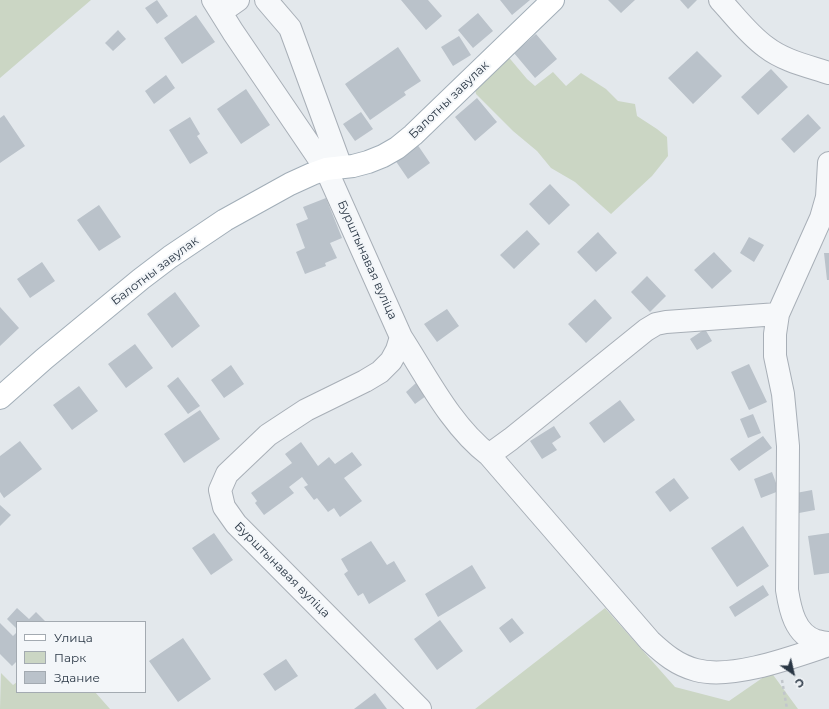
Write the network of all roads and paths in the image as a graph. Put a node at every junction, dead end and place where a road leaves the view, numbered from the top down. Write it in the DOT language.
graph roads {
  1 [pos="238,0"];
  2 [pos="266,0"];
  3 [pos="553,0"];
  4 [pos="720,0"];
  5 [pos="217,6"];
  6 [pos="829,73"];
  7 [pos="829,163"];
  8 [pos="333,168"];
  9 [pos="778,314"];
  10 [pos="402,337"];
  11 [pos="0,398"];
  12 [pos="489,455"];
  13 [pos="829,644"];
  14 [pos="779,661"];
  15 [pos="420,709"];
  16 [pos="787,709"];
  1 -- 5 [label="street"];
  2 -- 8 [label="street"];
  3 -- 8 [label="main road, Балотны завулак"];
  4 -- 6 [label="street"];
  5 -- 8 [label="street"];
  7 -- 9 [label="street"];
  8 -- 10 [label="street, Бурштынавая вуліца"];
  8 -- 11 [label="main road, Балотны завулак"];
  9 -- 12 [label="street"];
  9 -- 13 [label="street"];
  10 -- 12 [label="street"];
  10 -- 15 [label="street, Бурштынавая вуліца"];
  12 -- 14 [label="street"];
  13 -- 14 [label="street"];
  14 -- 16 [label="path"];
}
